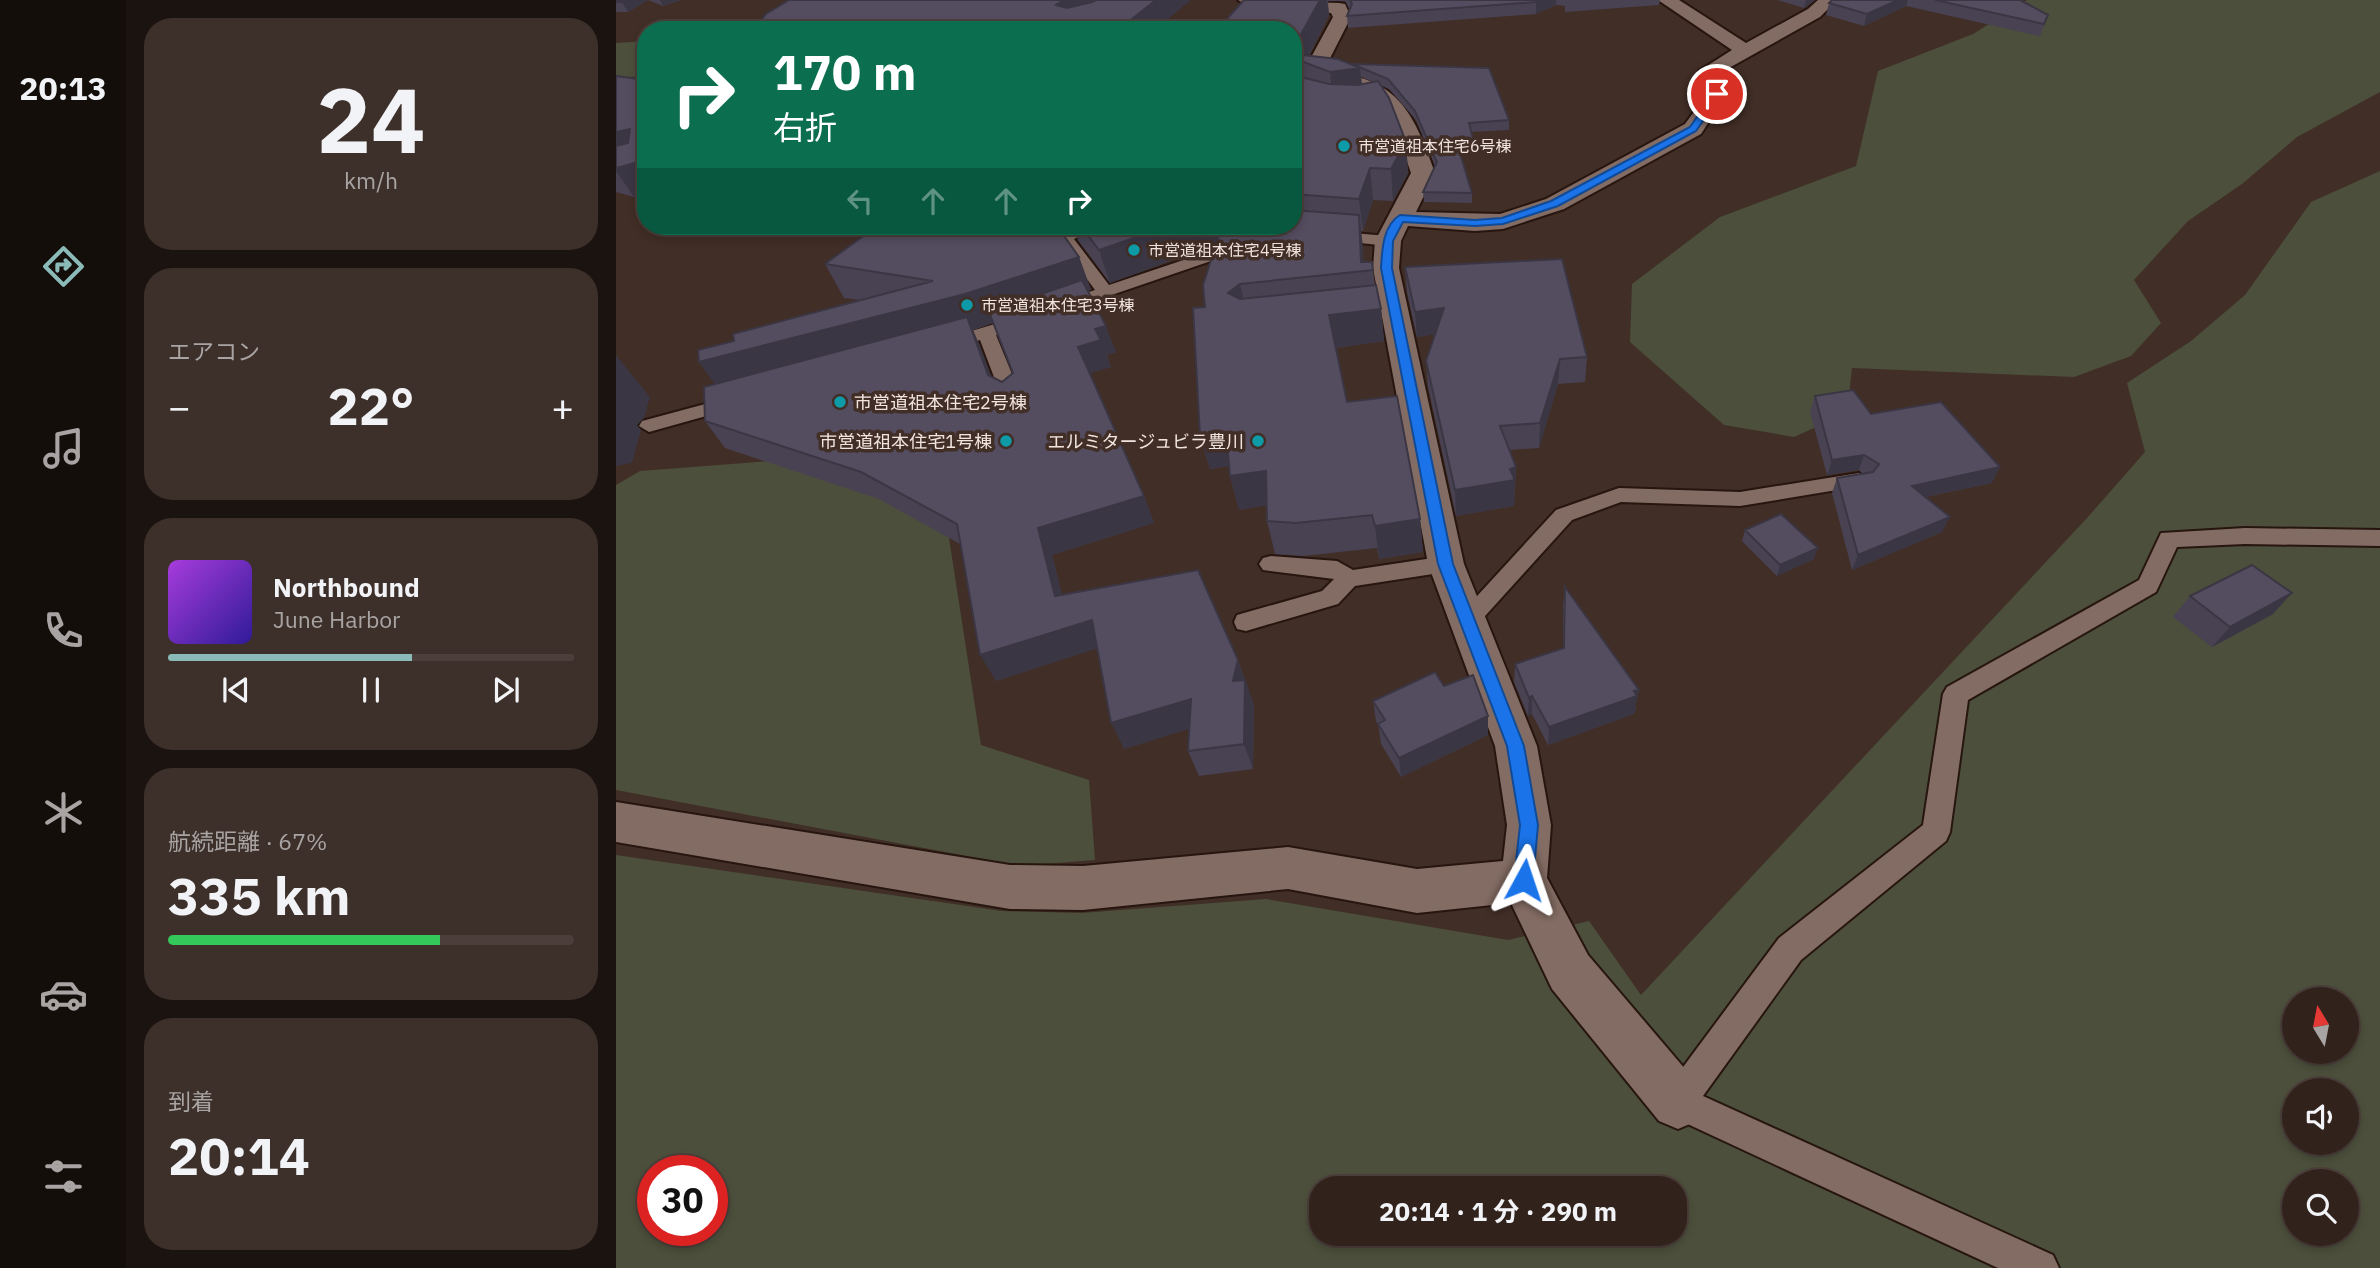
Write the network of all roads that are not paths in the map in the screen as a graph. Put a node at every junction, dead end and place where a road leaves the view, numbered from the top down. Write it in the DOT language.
graph roads {
  1 [pos="1247,0"];
  2 [pos="1667,0"];
  3 [pos="1828,0"];
  4 [pos="1340,4"];
  5 [pos="1746,51"];
  6 [pos="1304,78"];
  7 [pos="1394,230"];
  8 [pos="1307,234"];
  9 [pos="1069,235"];
  10 [pos="1255,241"];
  11 [pos="1105,292"];
  12 [pos="987,334"];
  13 [pos="933,348"];
  14 [pos="758,396"];
  15 [pos="1013,401"];
  16 [pos="649,426"];
  17 [pos="1858,480"];
  18 [pos="2380,538"];
  19 [pos="1446,564"];
  20 [pos="1271,565"];
  21 [pos="1348,579"];
  22 [pos="1468,620"];
  23 [pos="1246,622"];
  24 [pos="616,821"];
  25 [pos="1524,880"];
  26 [pos="1678,1102"];
  27 [pos="2040,1268"];
  1 -- 4 [label="street"];
  2 -- 5 [label="street"];
  3 -- 5 [label="street"];
  4 -- 6 [label="street"];
  5 -- 7 [label="street"];
  6 -- 7 [label="street"];
  7 -- 8 [label="lane"];
  7 -- 19 [label="street"];
  9 -- 11 [label="lane"];
  10 -- 11 [label="lane"];
  11 -- 12 [label="lane"];
  12 -- 13 [label="lane"];
  12 -- 15 [label="lane"];
  14 -- 16 [label="lane"];
  17 -- 22 [label="lane"];
  18 -- 26 [label="lane"];
  19 -- 21 [label="lane"];
  19 -- 22 [label="street"];
  20 -- 21 [label="lane"];
  21 -- 23 [label="lane"];
  22 -- 25 [label="street"];
  24 -- 25 [label="street"];
  25 -- 26 [label="street"];
  26 -- 27 [label="lane"];
}
